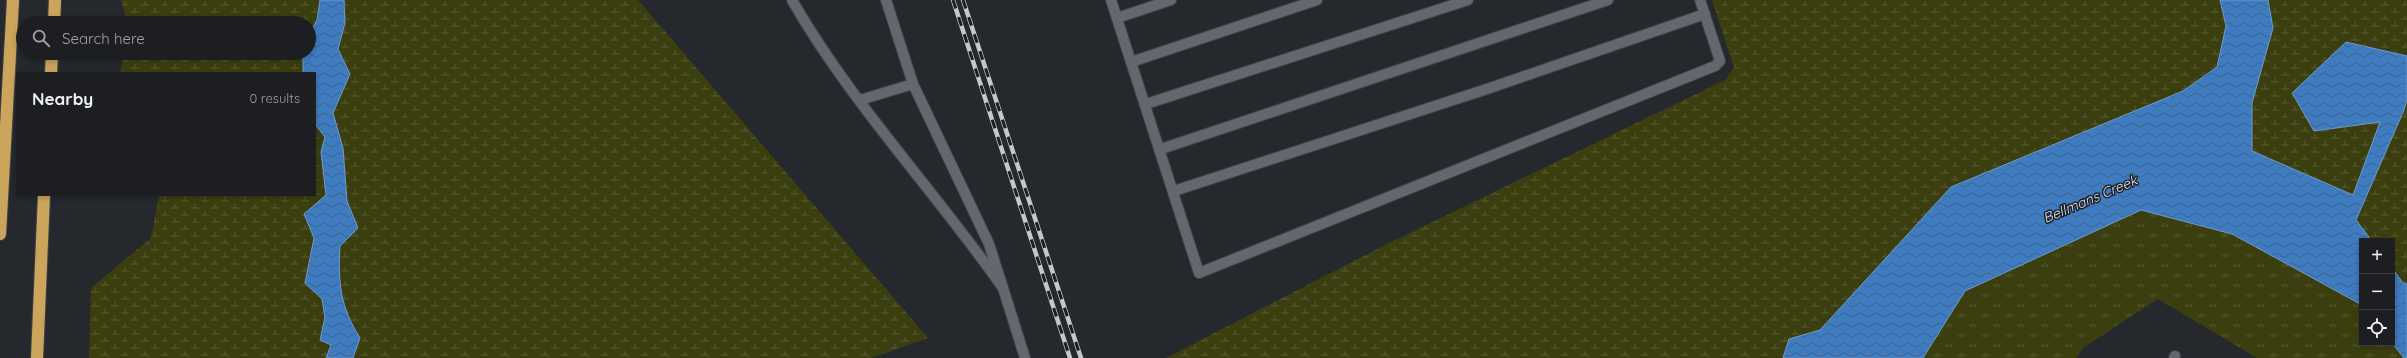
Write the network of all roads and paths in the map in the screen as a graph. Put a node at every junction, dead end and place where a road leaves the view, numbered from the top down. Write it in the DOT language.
graph roads {
  1 [pos="13,0"];
  2 [pos="56,0"];
  3 [pos="792,0"];
  4 [pos="886,0"];
  5 [pos="1111,0"];
  6 [pos="1171,0"];
  7 [pos="1318,0"];
  8 [pos="1468,0"];
  9 [pos="1608,0"];
  10 [pos="1700,0"];
  11 [pos="1705,14"];
  12 [pos="55,16"];
  13 [pos="1117,18"];
  14 [pos="51,60"];
  15 [pos="1131,62"];
  16 [pos="50,72"];
  17 [pos="914,84"];
  18 [pos="860,100"];
  19 [pos="1146,104"];
  20 [pos="1160,149"];
  21 [pos="1174,191"];
  22 [pos="44,196"];
  23 [pos="0,234"];
  24 [pos="1003,288"];
  25 [pos="37,358"];
  26 [pos="1026,358"];
  1 -- 23 [label="highway"];
  2 -- 12 [label="highway"];
  3 -- 18 [label="lane"];
  4 -- 17 [label="lane"];
  5 -- 13 [label="lane"];
  6 -- 13 [label="lane"];
  7 -- 15 [label="lane"];
  8 -- 19 [label="lane"];
  9 -- 20 [label="lane"];
  10 -- 11 [label="lane"];
  11 -- 21 [label="lane"];
  11 -- 21 [label="lane"];
  13 -- 15 [label="lane"];
  14 -- 16 [label="highway"];
  15 -- 19 [label="lane"];
  17 -- 18 [label="lane"];
  17 -- 24 [label="lane"];
  18 -- 24 [label="lane"];
  19 -- 20 [label="lane"];
  20 -- 21 [label="lane"];
  22 -- 25 [label="highway"];
  24 -- 26 [label="lane"];
}
